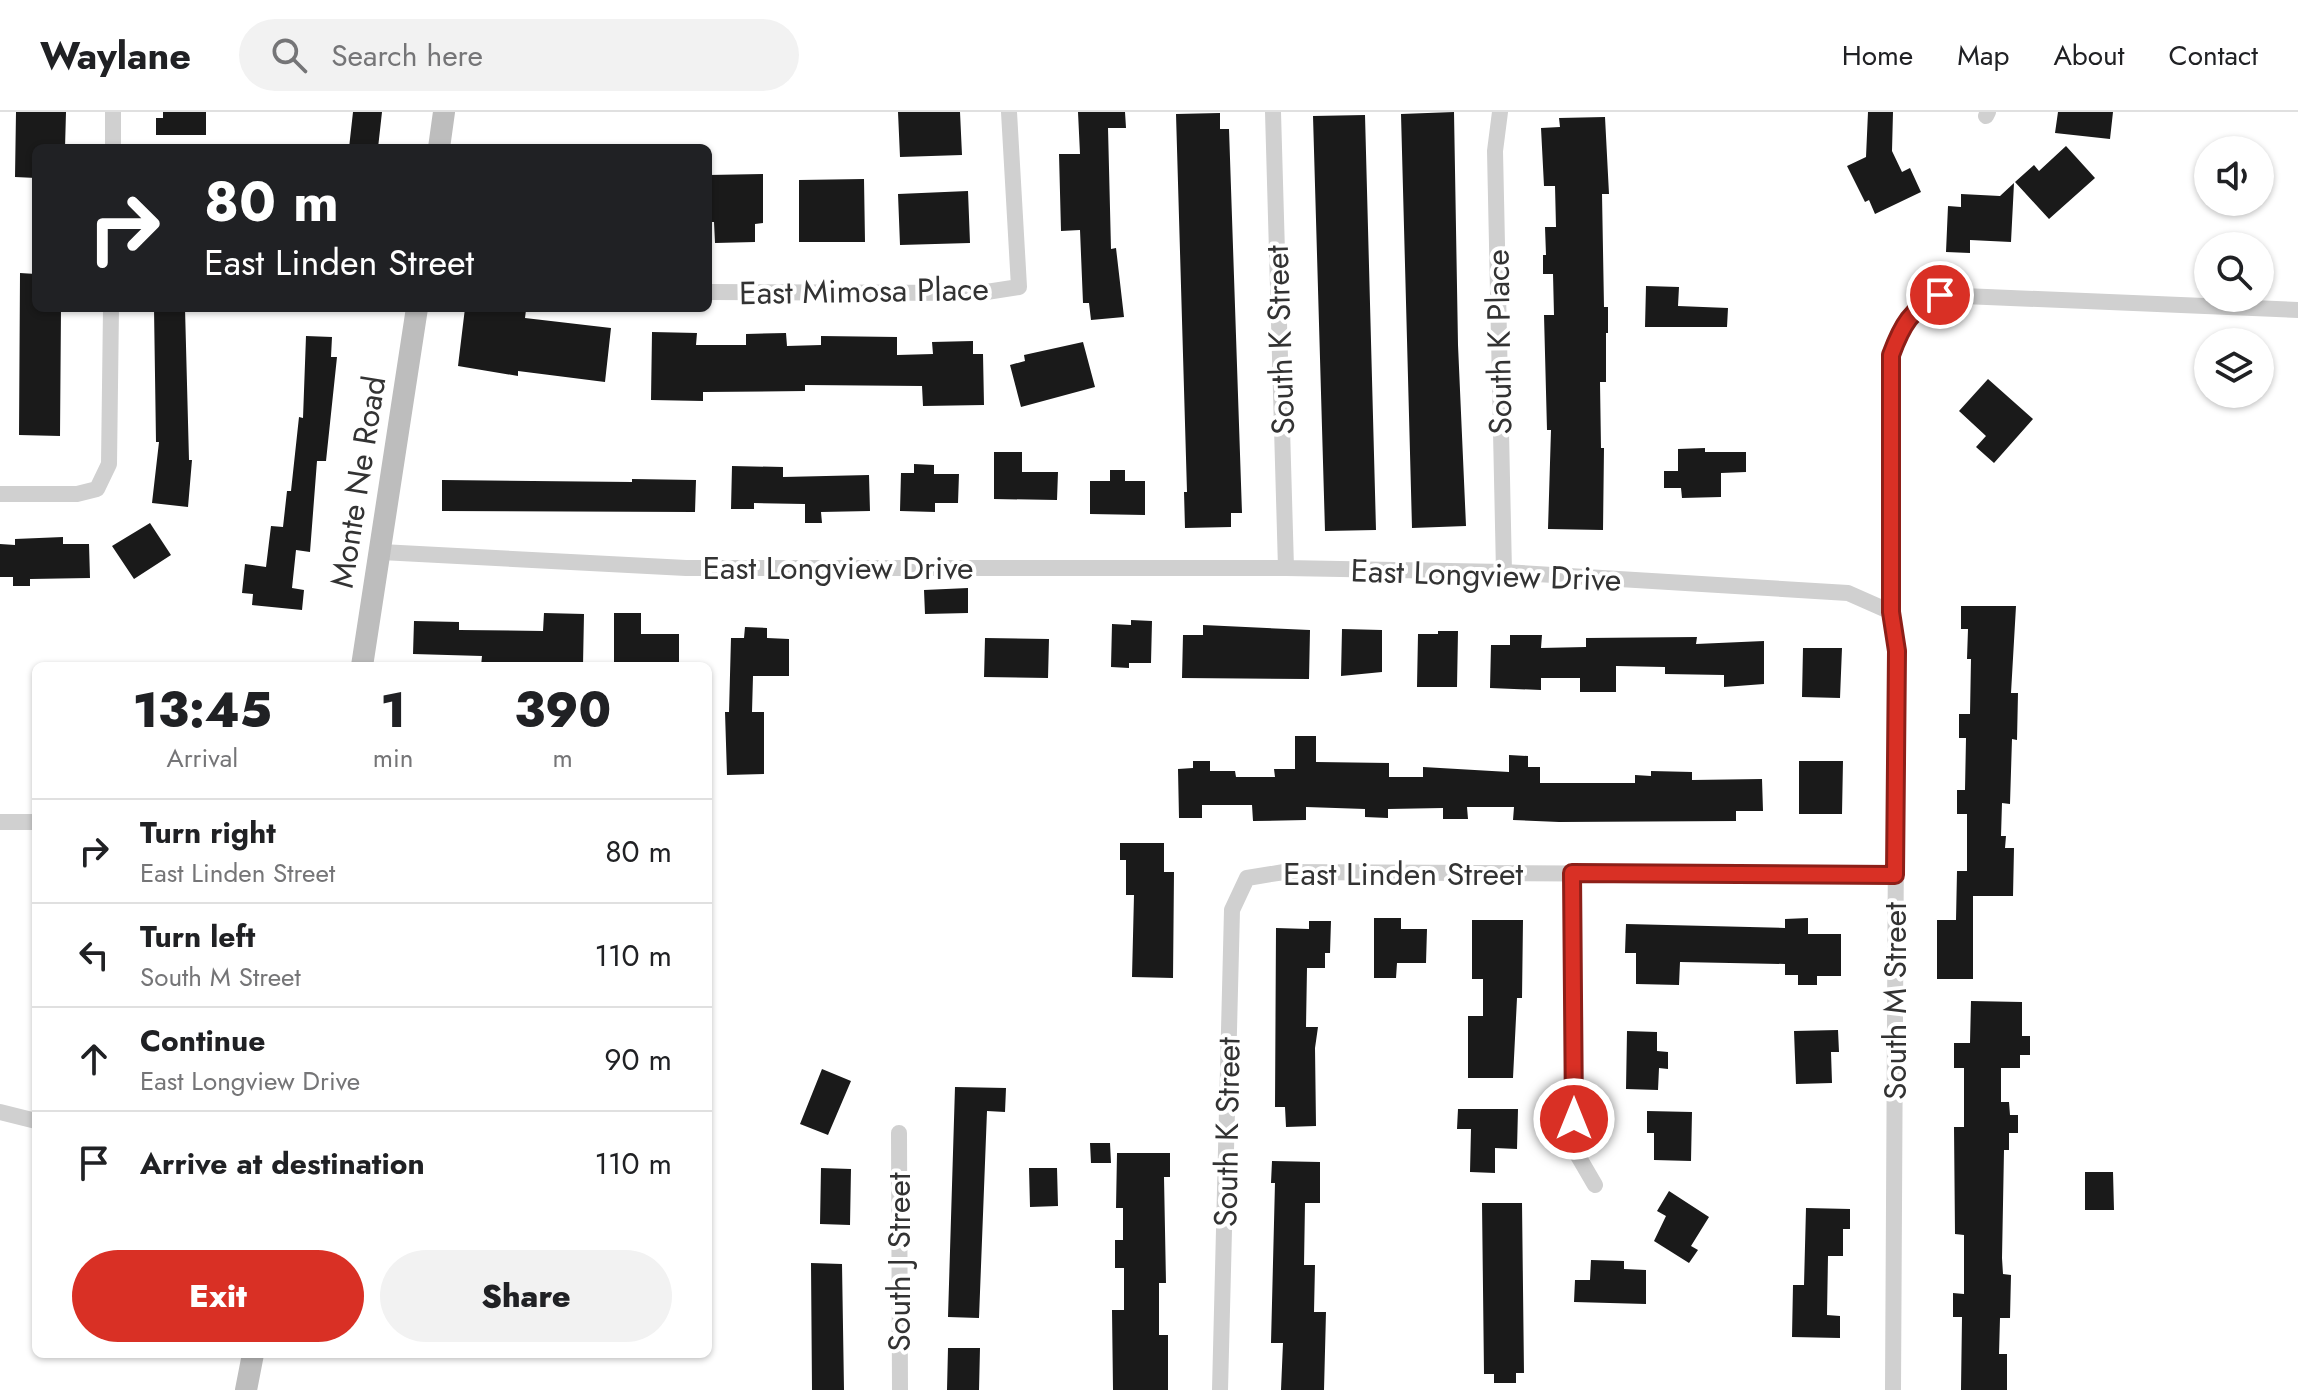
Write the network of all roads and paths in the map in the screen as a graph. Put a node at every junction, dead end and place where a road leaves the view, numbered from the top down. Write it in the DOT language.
graph roads {
  1 [pos="113,112"];
  2 [pos="444,112"];
  3 [pos="1009,112"];
  4 [pos="1273,112"];
  5 [pos="1500,112"];
  6 [pos="113,144"];
  7 [pos="440,144"];
  8 [pos="712,292"];
  9 [pos="2298,310"];
  10 [pos="111,312"];
  11 [pos="416,312"];
  12 [pos="0,494"];
  13 [pos="381,552"];
  14 [pos="1286,568"];
  15 [pos="1504,572"];
  16 [pos="1891,612"];
  17 [pos="363,662"];
  18 [pos="0,822"];
  19 [pos="32,822"];
  20 [pos="1572,873"];
  21 [pos="1895,875"];
  22 [pos="1247,878"];
  23 [pos="0,1112"];
  24 [pos="32,1120"];
  25 [pos="899,1133"];
  26 [pos="1595,1185"];
  27 [pos="252,1358"];
  28 [pos="246,1390"];
  29 [pos="900,1390"];
  30 [pos="1220,1390"];
  31 [pos="1893,1390"];
  1 -- 6 [label="street"];
  2 -- 7 [label="street"];
  3 -- 8 [label="street, East Mimosa Place"];
  4 -- 14 [label="street, South K Street"];
  5 -- 15 [label="street, South K Place"];
  9 -- 16 [label="street"];
  10 -- 12 [label="street"];
  11 -- 13 [label="street, Monte Ne Road"];
  13 -- 14 [label="street, East Longview Drive"];
  13 -- 17 [label="street, Monte Ne Road"];
  14 -- 15 [label="street, East Longview Drive"];
  15 -- 16 [label="street, East Longview Drive"];
  16 -- 21 [label="street, South M Street"];
  18 -- 19 [label="street"];
  20 -- 21 [label="street, East Linden Street"];
  20 -- 22 [label="street, East Linden Street"];
  20 -- 26 [label="street"];
  21 -- 31 [label="street, South M Street"];
  22 -- 30 [label="street, South K Street"];
  23 -- 24 [label="street"];
  25 -- 29 [label="street, South J Street"];
  27 -- 28 [label="street"];
}
